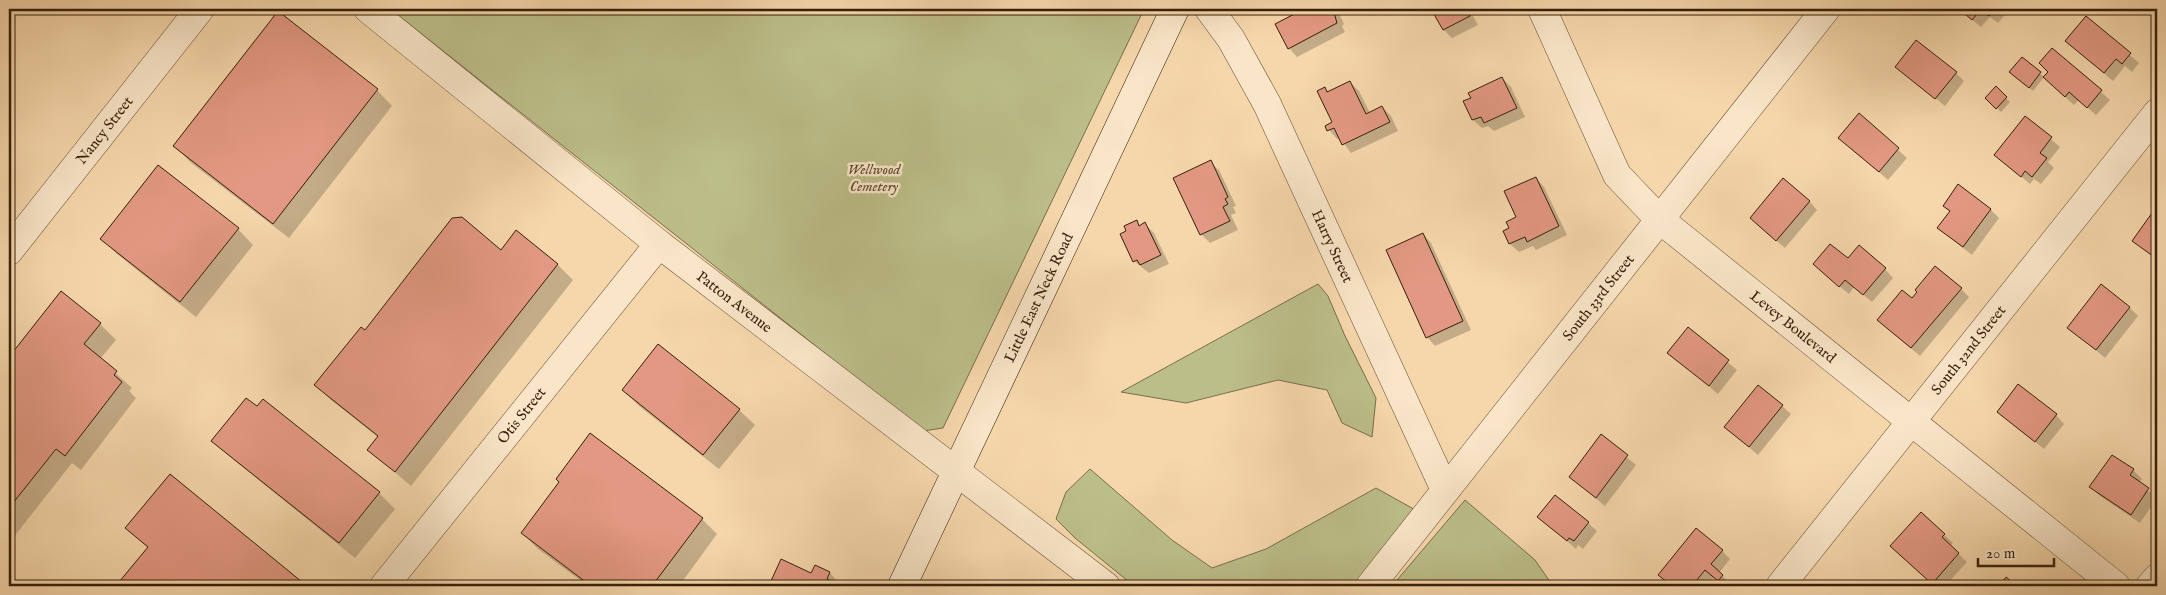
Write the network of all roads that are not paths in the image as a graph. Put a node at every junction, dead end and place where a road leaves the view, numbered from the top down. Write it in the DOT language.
graph roads {
  1 [pos="200,9"];
  2 [pos="368,9"];
  3 [pos="1174,9"];
  4 [pos="1209,9"];
  5 [pos="1542,9"];
  6 [pos="1826,9"];
  7 [pos="2157,113"];
  8 [pos="1658,218"];
  9 [pos="659,244"];
  10 [pos="9,251"];
  11 [pos="1913,422"];
  12 [pos="956,473"];
  13 [pos="1445,490"];
  14 [pos="2157,578"];
  15 [pos="384,586"];
  16 [pos="902,586"];
  17 [pos="1106,586"];
  18 [pos="1370,586"];
  19 [pos="1780,586"];
  20 [pos="2116,586"];
  21 [pos="2150,586"];
  1 -- 10 [label="street, Nancy Street"];
  2 -- 9 [label="street, Patton Avenue"];
  3 -- 12 [label="street, Little East Neck Road"];
  4 -- 13 [label="street, Harry Street"];
  5 -- 8 [label="street, Levey Boulevard"];
  6 -- 8 [label="street, South 33rd Street"];
  7 -- 11 [label="street, South 32nd Street"];
  8 -- 11 [label="street, Levey Boulevard"];
  8 -- 13 [label="street, South 33rd Street"];
  9 -- 12 [label="street, Patton Avenue"];
  9 -- 15 [label="street, Otis Street"];
  11 -- 19 [label="street, South 32nd Street"];
  11 -- 20 [label="street, Levey Boulevard"];
  12 -- 16 [label="street, Little East Neck Road"];
  12 -- 17 [label="street, Patton Avenue"];
  13 -- 18 [label="street, South 33rd Street"];
  14 -- 21 [label="street"];
}
